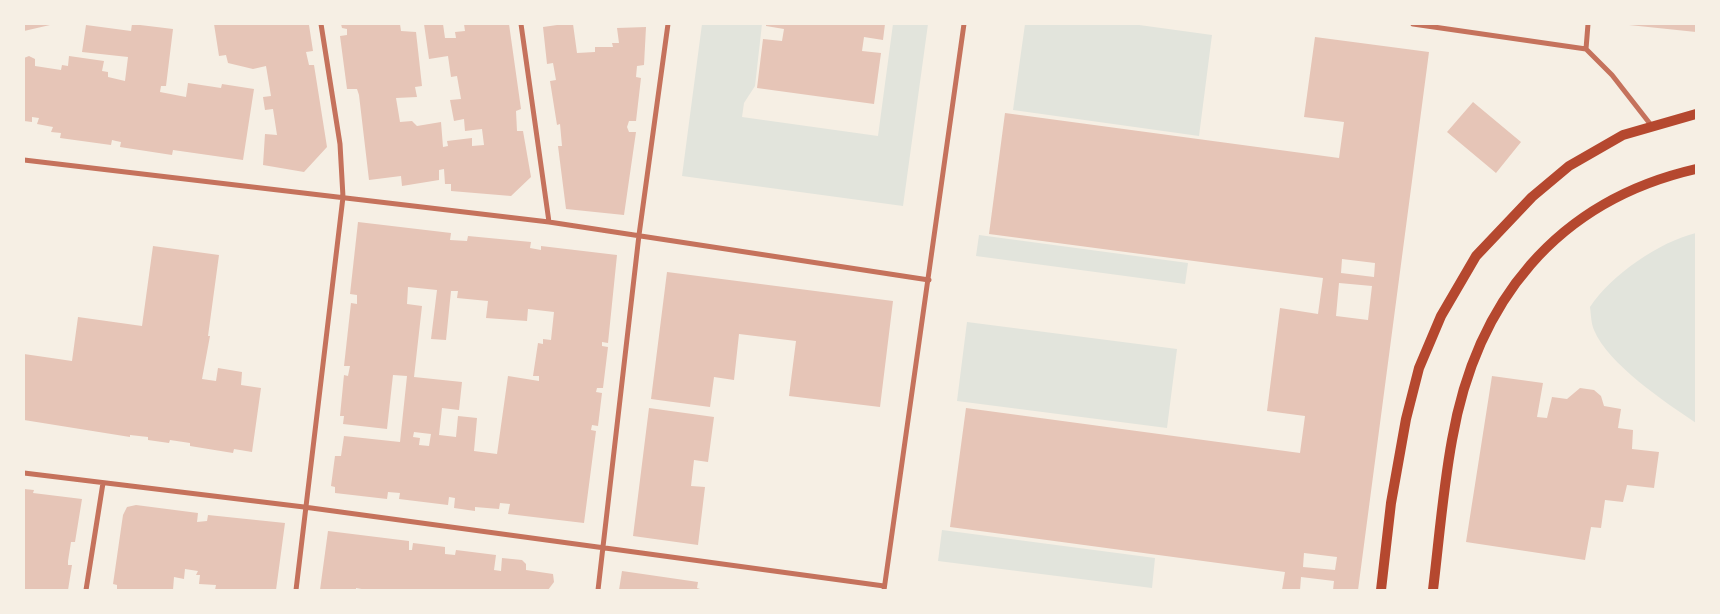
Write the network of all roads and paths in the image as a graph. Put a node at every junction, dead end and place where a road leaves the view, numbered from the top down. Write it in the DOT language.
graph roads {
  1 [pos="321,24"];
  2 [pos="521,24"];
  3 [pos="668,24"];
  4 [pos="964,24"];
  5 [pos="1413,24"];
  6 [pos="1588,24"];
  7 [pos="1586,49"];
  8 [pos="1696,114"];
  9 [pos="1651,125"];
  10 [pos="24,160"];
  11 [pos="1696,169"];
  12 [pos="343,197"];
  13 [pos="549,222"];
  14 [pos="639,235"];
  15 [pos="929,280"];
  16 [pos="24,473"];
  17 [pos="102,483"];
  18 [pos="304,507"];
  19 [pos="603,548"];
  20 [pos="884,588"];
  21 [pos="86,590"];
  22 [pos="296,590"];
  23 [pos="598,590"];
  24 [pos="1381,590"];
  25 [pos="1433,590"];
  1 -- 12 [label="street"];
  2 -- 13 [label="street"];
  3 -- 14 [label="street"];
  4 -- 15 [label="street"];
  5 -- 7 [label="street"];
  6 -- 7 [label="street"];
  7 -- 9 [label="street"];
  8 -- 9 [label="main road"];
  9 -- 24 [label="main road"];
  10 -- 12 [label="street"];
  11 -- 25 [label="main road"];
  12 -- 13 [label="street"];
  12 -- 18 [label="street"];
  13 -- 14 [label="street"];
  14 -- 15 [label="street"];
  14 -- 19 [label="street"];
  15 -- 20 [label="street"];
  16 -- 17 [label="street"];
  17 -- 18 [label="street"];
  17 -- 21 [label="street"];
  18 -- 19 [label="street"];
  18 -- 22 [label="street"];
  19 -- 20 [label="street"];
  19 -- 23 [label="street"];
}
